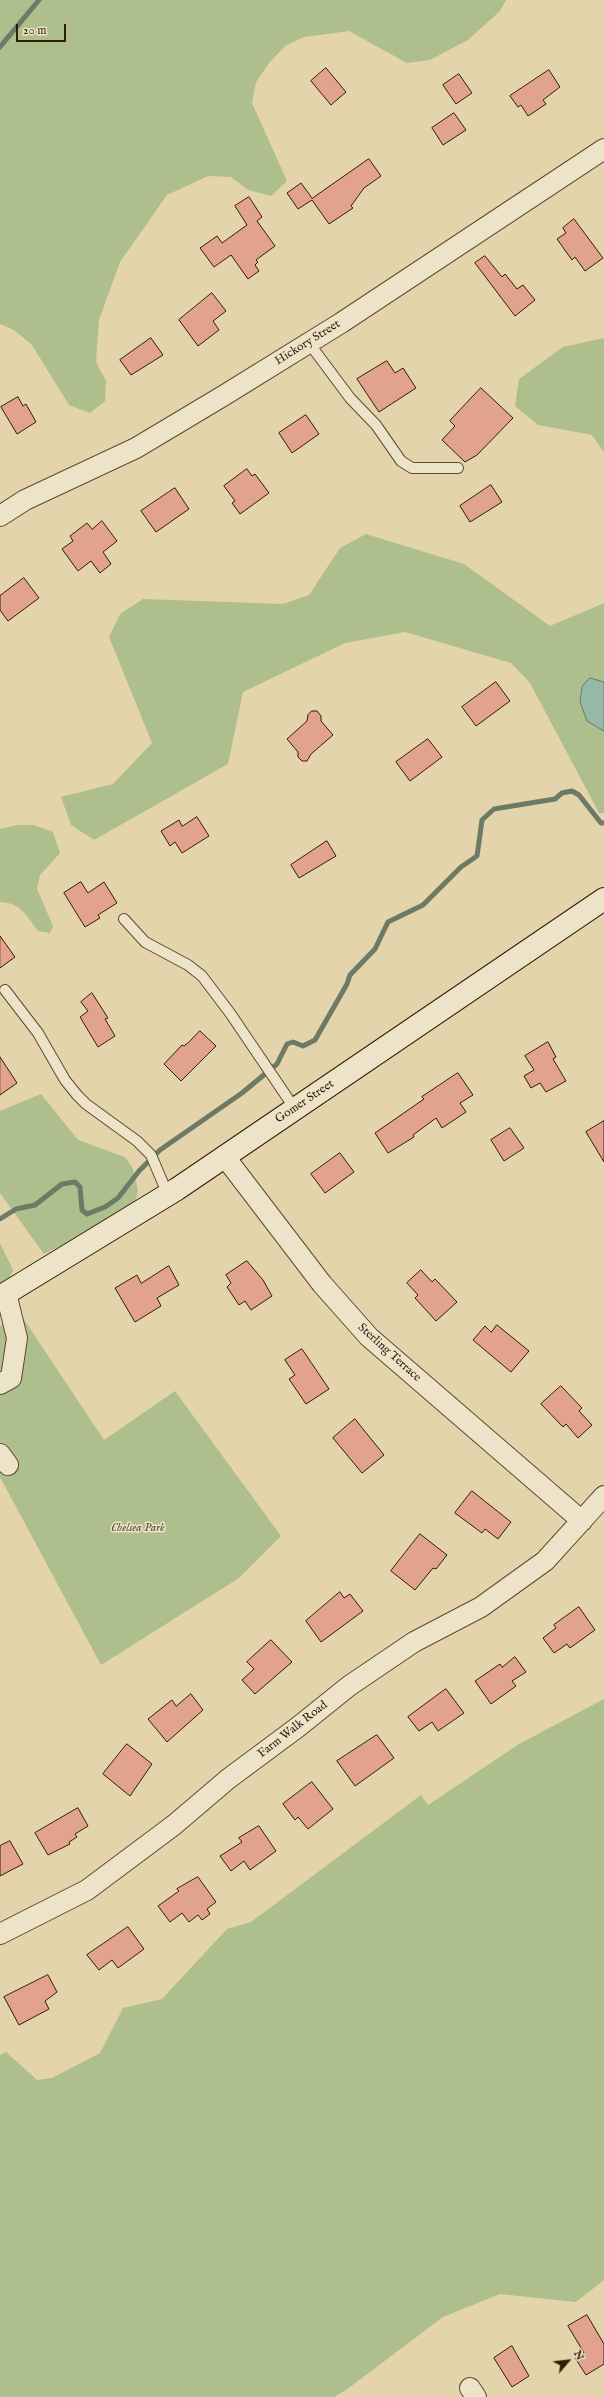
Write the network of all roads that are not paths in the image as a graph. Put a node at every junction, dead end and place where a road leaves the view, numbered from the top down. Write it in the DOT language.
graph roads {
  1 [pos="604,149"];
  2 [pos="309,343"];
  3 [pos="458,468"];
  4 [pos="0,516"];
  5 [pos="604,899"];
  6 [pos="124,919"];
  7 [pos="5,990"];
  8 [pos="295,1109"];
  9 [pos="225,1157"];
  10 [pos="168,1195"];
  11 [pos="3,1295"];
  12 [pos="0,1384"];
  13 [pos="604,1496"];
  14 [pos="582,1521"];
  15 [pos="0,1934"];
  1 -- 2 [label="street, Hickory Street"];
  2 -- 3 [label="lane"];
  2 -- 4 [label="street, Hickory Street"];
  5 -- 8 [label="street, Gomer Street"];
  6 -- 8 [label="lane"];
  7 -- 10 [label="lane"];
  8 -- 9 [label="street, Gomer Street"];
  9 -- 10 [label="street, Gomer Street"];
  9 -- 14 [label="street, Sterling Terrace"];
  10 -- 11 [label="street, Gomer Street"];
  11 -- 12 [label="street"];
  13 -- 14 [label="street, Farm Walk Road"];
  14 -- 15 [label="street, Farm Walk Road"];
}
